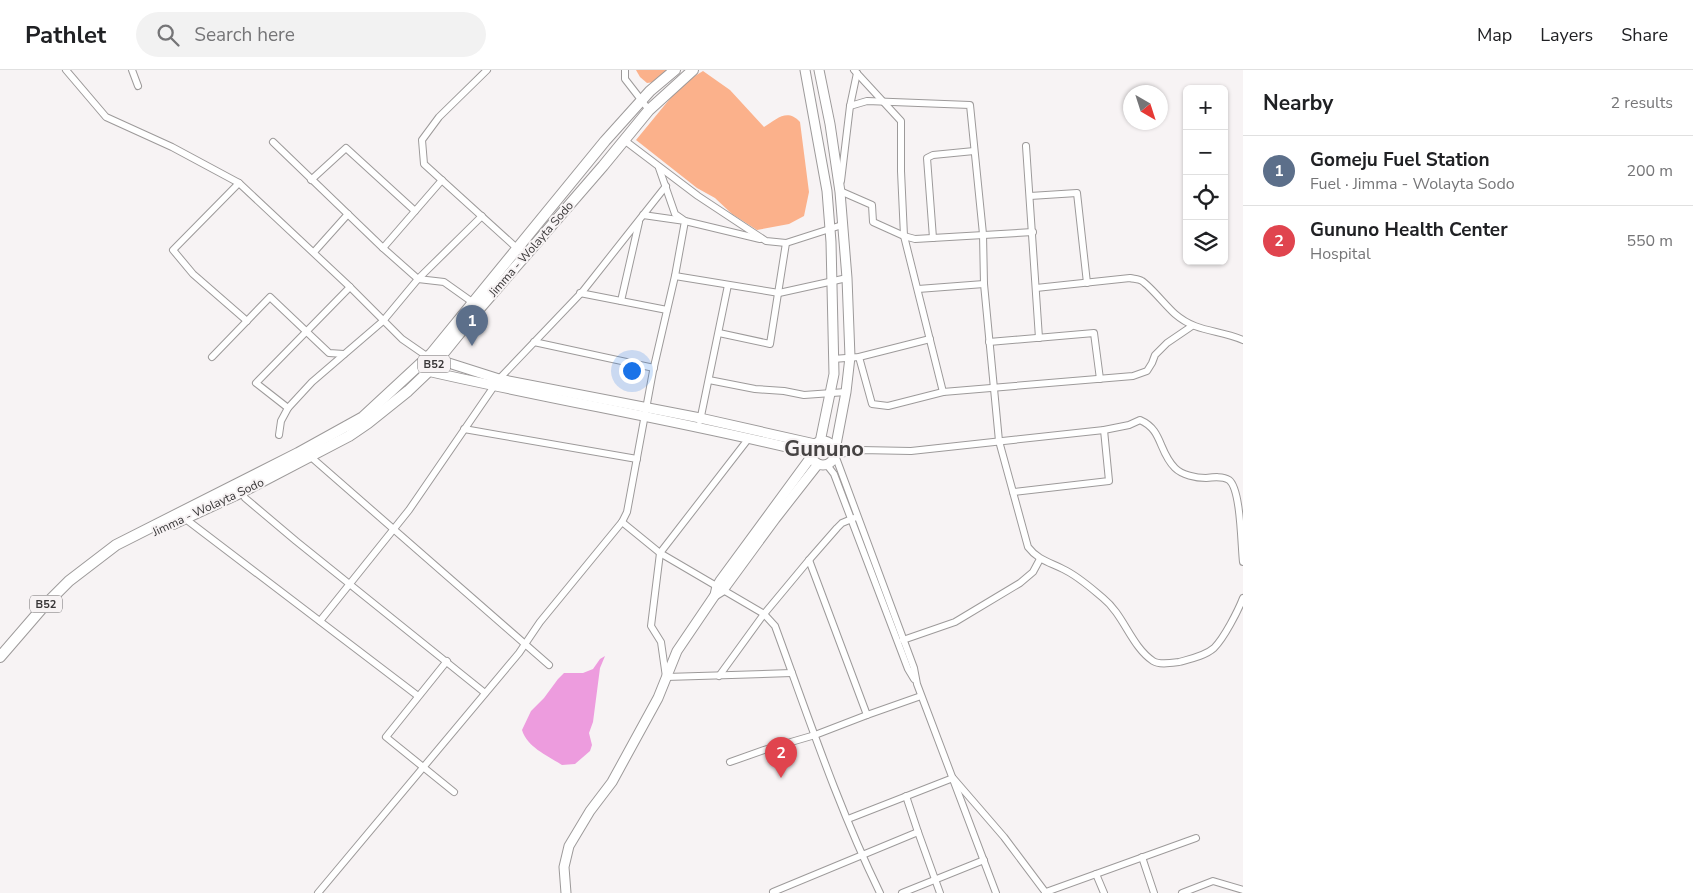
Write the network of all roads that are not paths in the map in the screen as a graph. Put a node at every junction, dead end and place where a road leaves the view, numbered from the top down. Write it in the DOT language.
graph roads {
  1 [pos="66,70"];
  2 [pos="132,70"];
  3 [pos="487,70"];
  4 [pos="625,70"];
  5 [pos="675,70"];
  6 [pos="693,70"];
  7 [pos="805,70"];
  8 [pos="819,70"];
  9 [pos="856,71"];
  10 [pos="138,86"];
  11 [pos="642,100"];
  12 [pos="883,101"];
  13 [pos="850,106"];
  14 [pos="649,110"];
  15 [pos="624,140"];
  16 [pos="273,142"];
  17 [pos="1026,146"];
  18 [pos="974,151"];
  19 [pos="658,167"];
  20 [pos="311,180"];
  21 [pos="442,180"];
  22 [pos="239,183"];
  23 [pos="666,186"];
  24 [pos="840,192"];
  25 [pos="1030,196"];
  26 [pos="415,212"];
  27 [pos="348,214"];
  28 [pos="482,216"];
  29 [pos="641,217"];
  30 [pos="685,221"];
  31 [pos="842,225"];
  32 [pos="830,229"];
  33 [pos="1033,232"];
  34 [pos="984,234"];
  35 [pos="904,236"];
  36 [pos="933,238"];
  37 [pos="766,241"];
  38 [pos="786,243"];
  39 [pos="383,248"];
  40 [pos="314,252"];
  41 [pos="521,252"];
  42 [pos="675,276"];
  43 [pos="847,278"];
  44 [pos="418,280"];
  45 [pos="831,281"];
  46 [pos="1087,283"];
  47 [pos="984,284"];
  48 [pos="728,285"];
  49 [pos="350,287"];
  50 [pos="1036,288"];
  51 [pos="918,289"];
  52 [pos="779,292"];
  53 [pos="580,293"];
  54 [pos="621,301"];
  55 [pos="477,305"];
  56 [pos="667,310"];
  57 [pos="383,320"];
  58 [pos="247,321"];
  59 [pos="1192,326"];
  60 [pos="306,331"];
  61 [pos="719,333"];
  62 [pos="1039,338"];
  63 [pos="930,339"];
  64 [pos="1243,340"];
  65 [pos="534,342"];
  66 [pos="989,342"];
  67 [pos="346,354"];
  68 [pos="212,357"];
  69 [pos="854,357"];
  70 [pos="433,358"];
  71 [pos="833,359"];
  72 [pos="416,368"];
  73 [pos="654,368"];
  74 [pos="429,371"];
  75 [pos="1100,379"];
  76 [pos="709,380"];
  77 [pos="497,383"];
  78 [pos="993,388"];
  79 [pos="846,392"];
  80 [pos="943,392"];
  81 [pos="830,393"];
  82 [pos="288,408"];
  83 [pos="645,412"];
  84 [pos="700,423"];
  85 [pos="464,429"];
  86 [pos="1104,430"];
  87 [pos="279,435"];
  88 [pos="749,438"];
  89 [pos="1000,441"];
  90 [pos="835,453"];
  91 [pos="817,454"];
  92 [pos="311,457"];
  93 [pos="637,459"];
  94 [pos="242,492"];
  95 [pos="1013,492"];
  96 [pos="181,516"];
  97 [pos="854,518"];
  98 [pos="622,522"];
  99 [pos="394,530"];
  100 [pos="660,553"];
  101 [pos="1040,559"];
  102 [pos="809,560"];
  103 [pos="1243,562"];
  104 [pos="350,584"];
  105 [pos="720,588"];
  106 [pos="1243,598"];
  107 [pos="764,614"];
  108 [pos="320,621"];
  109 [pos="903,640"];
  110 [pos="525,644"];
  111 [pos="0,657"];
  112 [pos="447,661"];
  113 [pos="549,665"];
  114 [pos="792,673"];
  115 [pos="719,676"];
  116 [pos="666,677"];
  117 [pos="917,684"];
  118 [pos="485,693"];
  119 [pos="418,696"];
  120 [pos="922,696"];
  121 [pos="867,715"];
  122 [pos="815,735"];
  123 [pos="730,762"];
  124 [pos="423,768"];
  125 [pos="953,778"];
  126 [pos="454,792"];
  127 [pos="906,796"];
  128 [pos="848,819"];
  129 [pos="918,832"];
  130 [pos="1196,838"];
  131 [pos="862,856"];
  132 [pos="1142,857"];
  133 [pos="984,860"];
  134 [pos="1096,874"];
  135 [pos="935,880"];
  136 [pos="1243,890"];
  137 [pos="773,892"];
  138 [pos="1046,892"];
  139 [pos="318,893"];
  140 [pos="566,893"];
  141 [pos="880,893"];
  142 [pos="902,893"];
  143 [pos="940,893"];
  144 [pos="996,893"];
  145 [pos="1104,893"];
  146 [pos="1154,893"];
  147 [pos="1182,893"];
  1 -- 22 [label="street"];
  2 -- 10 [label="street"];
  3 -- 21 [label="street"];
  4 -- 11 [label="street"];
  5 -- 11 [label="highway, Jimma - Wolayta Sodo / B52"];
  6 -- 14 [label="highway, Jimma - Wolayta Sodo / B52"];
  7 -- 32 [label="main road"];
  8 -- 24 [label="main road"];
  9 -- 12 [label="street"];
  9 -- 13 [label="street"];
  11 -- 14 [label="street"];
  11 -- 41 [label="highway, Jimma - Wolayta Sodo / B52"];
  12 -- 13 [label="street"];
  12 -- 18 [label="street"];
  12 -- 35 [label="street"];
  13 -- 24 [label="street"];
  14 -- 15 [label="highway, Jimma - Wolayta Sodo / B52"];
  15 -- 19 [label="street"];
  15 -- 41 [label="highway, Jimma - Wolayta Sodo / B52"];
  16 -- 20 [label="street"];
  17 -- 25 [label="street"];
  18 -- 34 [label="street"];
  18 -- 36 [label="street"];
  19 -- 23 [label="street"];
  19 -- 37 [label="street"];
  20 -- 26 [label="street"];
  20 -- 27 [label="street"];
  21 -- 26 [label="street"];
  21 -- 28 [label="street"];
  22 -- 40 [label="street"];
  22 -- 58 [label="street"];
  23 -- 29 [label="street"];
  23 -- 30 [label="street"];
  24 -- 31 [label="main road"];
  24 -- 35 [label="street"];
  25 -- 33 [label="street"];
  25 -- 46 [label="street"];
  26 -- 39 [label="street"];
  27 -- 39 [label="street"];
  27 -- 40 [label="street"];
  28 -- 41 [label="street"];
  28 -- 44 [label="street"];
  29 -- 30 [label="street"];
  29 -- 53 [label="street"];
  29 -- 54 [label="street"];
  30 -- 37 [label="street"];
  30 -- 42 [label="street"];
  31 -- 32 [label="street"];
  31 -- 43 [label="main road"];
  32 -- 38 [label="street"];
  32 -- 45 [label="main road"];
  33 -- 34 [label="street"];
  33 -- 50 [label="street"];
  34 -- 36 [label="street"];
  34 -- 47 [label="street"];
  35 -- 36 [label="street"];
  35 -- 51 [label="street"];
  37 -- 38 [label="street"];
  38 -- 52 [label="street"];
  39 -- 44 [label="street"];
  40 -- 49 [label="street"];
  41 -- 55 [label="highway, Jimma - Wolayta Sodo / B52"];
  42 -- 48 [label="street"];
  42 -- 56 [label="street"];
  43 -- 45 [label="street"];
  43 -- 69 [label="main road"];
  44 -- 55 [label="street"];
  44 -- 57 [label="street"];
  45 -- 52 [label="street"];
  45 -- 71 [label="main road"];
  46 -- 50 [label="street"];
  46 -- 59 [label="street"];
  47 -- 51 [label="street"];
  47 -- 66 [label="street"];
  48 -- 52 [label="street"];
  48 -- 61 [label="street"];
  49 -- 57 [label="street"];
  49 -- 60 [label="street"];
  50 -- 62 [label="street"];
  51 -- 63 [label="street"];
  52 -- 61 [label="street"];
  53 -- 54 [label="street"];
  53 -- 65 [label="street"];
  54 -- 56 [label="street"];
  55 -- 70 [label="highway, Jimma - Wolayta Sodo / B52"];
  56 -- 73 [label="street"];
  57 -- 67 [label="street"];
  57 -- 70 [label="street"];
  58 -- 60 [label="street"];
  58 -- 68 [label="street"];
  59 -- 64 [label="street"];
  59 -- 75 [label="street"];
  60 -- 67 [label="street"];
  60 -- 82 [label="street"];
  61 -- 76 [label="street"];
  62 -- 66 [label="street"];
  62 -- 75 [label="street"];
  63 -- 69 [label="street"];
  63 -- 80 [label="street"];
  65 -- 73 [label="street"];
  65 -- 77 [label="street"];
  66 -- 78 [label="street"];
  67 -- 82 [label="street"];
  69 -- 71 [label="street"];
  69 -- 79 [label="main road"];
  69 -- 80 [label="street"];
  70 -- 72 [label="highway, Jimma - Wolayta Sodo / B52"];
  70 -- 74 [label="highway, Jimma - Wolayta Sodo / B52"];
  70 -- 77 [label="main road"];
  71 -- 81 [label="main road"];
  72 -- 74 [label="main road"];
  72 -- 96 [label="highway, Jimma - Wolayta Sodo / B52"];
  73 -- 83 [label="street"];
  74 -- 77 [label="main road"];
  74 -- 92 [label="highway, Jimma - Wolayta Sodo / B52"];
  75 -- 78 [label="street"];
  76 -- 81 [label="street"];
  76 -- 84 [label="street"];
  77 -- 83 [label="main road"];
  77 -- 85 [label="street"];
  78 -- 80 [label="street"];
  78 -- 89 [label="street"];
  79 -- 81 [label="street"];
  79 -- 90 [label="main road"];
  81 -- 91 [label="main road"];
  82 -- 87 [label="street"];
  83 -- 84 [label="main road"];
  83 -- 93 [label="street"];
  84 -- 88 [label="main road"];
  84 -- 91 [label="main road"];
  85 -- 93 [label="street"];
  85 -- 99 [label="street"];
  86 -- 89 [label="street"];
  86 -- 95 [label="street"];
  86 -- 103 [label="street"];
  88 -- 91 [label="main road"];
  88 -- 100 [label="street"];
  89 -- 90 [label="street"];
  89 -- 95 [label="street"];
  90 -- 91 [label="main road"];
  90 -- 91 [label="main road"];
  90 -- 97 [label="street"];
  91 -- 97 [label="street"];
  91 -- 105 [label="main road"];
  92 -- 94 [label="highway, Jimma - Wolayta Sodo / B52"];
  92 -- 99 [label="street"];
  93 -- 98 [label="street"];
  94 -- 96 [label="highway, Jimma - Wolayta Sodo / B52"];
  94 -- 104 [label="street"];
  95 -- 101 [label="street"];
  96 -- 108 [label="street"];
  96 -- 111 [label="highway, Jimma - Wolayta Sodo / B52"];
  97 -- 102 [label="street"];
  97 -- 109 [label="street"];
  97 -- 117 [label="street"];
  98 -- 100 [label="street"];
  98 -- 110 [label="street"];
  99 -- 104 [label="street"];
  99 -- 110 [label="street"];
  100 -- 105 [label="street"];
  100 -- 116 [label="street"];
  101 -- 106 [label="street"];
  101 -- 109 [label="street"];
  102 -- 107 [label="street"];
  102 -- 121 [label="street"];
  104 -- 108 [label="street"];
  104 -- 112 [label="street"];
  105 -- 107 [label="street"];
  105 -- 116 [label="main road"];
  107 -- 114 [label="street"];
  107 -- 115 [label="street"];
  108 -- 119 [label="street"];
  109 -- 117 [label="street"];
  110 -- 113 [label="street"];
  110 -- 118 [label="street"];
  112 -- 118 [label="street"];
  112 -- 119 [label="street"];
  114 -- 115 [label="street"];
  114 -- 122 [label="street"];
  115 -- 116 [label="street"];
  116 -- 140 [label="main road"];
  117 -- 120 [label="street"];
  118 -- 124 [label="street"];
  119 -- 124 [label="street"];
  120 -- 121 [label="street"];
  120 -- 125 [label="street"];
  121 -- 122 [label="street"];
  122 -- 123 [label="street"];
  122 -- 128 [label="street"];
  124 -- 126 [label="street"];
  124 -- 139 [label="street"];
  125 -- 127 [label="street"];
  125 -- 133 [label="street"];
  125 -- 138 [label="street"];
  127 -- 128 [label="street"];
  127 -- 129 [label="street"];
  128 -- 131 [label="street"];
  129 -- 131 [label="street"];
  129 -- 135 [label="street"];
  130 -- 132 [label="street"];
  131 -- 137 [label="street"];
  131 -- 141 [label="street"];
  132 -- 134 [label="street"];
  132 -- 146 [label="street"];
  133 -- 135 [label="street"];
  133 -- 144 [label="street"];
  134 -- 138 [label="street"];
  134 -- 145 [label="street"];
  135 -- 142 [label="street"];
  135 -- 143 [label="street"];
  136 -- 147 [label="street"];
}
